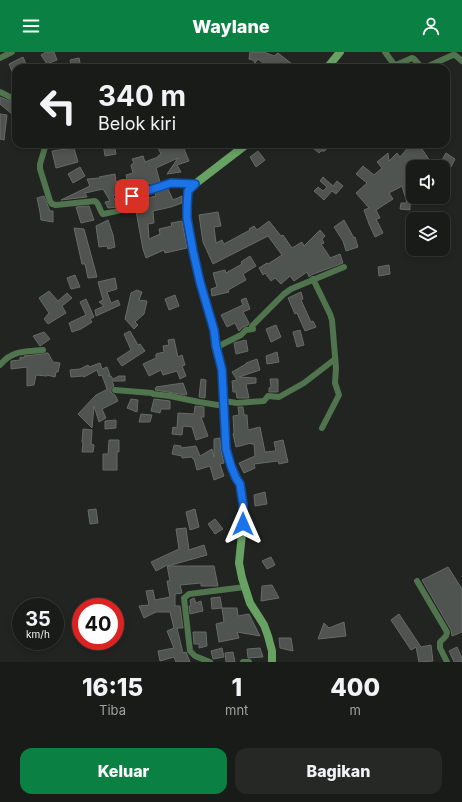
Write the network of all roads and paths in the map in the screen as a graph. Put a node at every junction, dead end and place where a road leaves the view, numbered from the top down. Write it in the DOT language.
graph roads {
  1 [pos="12,52"];
  2 [pos="340,52"];
  3 [pos="385,52"];
  4 [pos="0,58"];
  5 [pos="462,61"];
  6 [pos="330,64"];
  7 [pos="394,64"];
  8 [pos="398,64"];
  9 [pos="419,64"];
  10 [pos="432,64"];
  11 [pos="0,92"];
  12 [pos="12,98"];
  13 [pos="45,148"];
  14 [pos="242,148"];
  15 [pos="195,184"];
  16 [pos="344,267"];
  17 [pos="313,279"];
  18 [pos="216,346"];
  19 [pos="43,350"];
  20 [pos="335,358"];
  21 [pos="0,365"];
  22 [pos="115,390"];
  23 [pos="224,404"];
  24 [pos="322,428"];
  25 [pos="417,581"];
  26 [pos="245,587"];
  27 [pos="210,662"];
  28 [pos="243,662"];
  29 [pos="250,662"];
  30 [pos="272,662"];
  31 [pos="447,662"];
  1 -- 4 [label="street"];
  2 -- 6 [label="street"];
  3 -- 7 [label="street"];
  5 -- 10 [label="street"];
  8 -- 9 [label="street"];
  11 -- 12 [label="street"];
  13 -- 15 [label="street"];
  14 -- 15 [label="street"];
  15 -- 18 [label="street"];
  16 -- 17 [label="street"];
  17 -- 18 [label="street"];
  17 -- 20 [label="street"];
  18 -- 23 [label="street"];
  19 -- 21 [label="street"];
  20 -- 23 [label="street"];
  20 -- 24 [label="street"];
  22 -- 23 [label="street"];
  23 -- 26 [label="street"];
  25 -- 31 [label="street"];
  26 -- 27 [label="street"];
  26 -- 30 [label="street"];
  28 -- 29 [label="street"];
}
